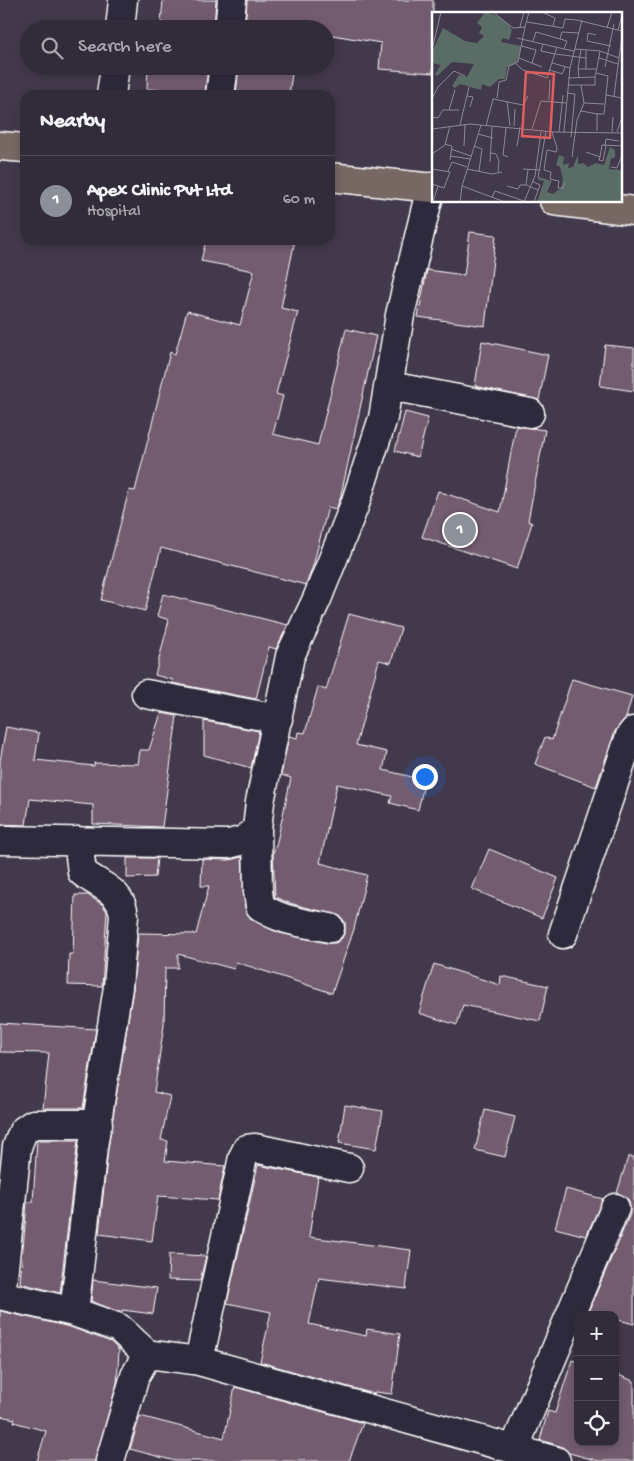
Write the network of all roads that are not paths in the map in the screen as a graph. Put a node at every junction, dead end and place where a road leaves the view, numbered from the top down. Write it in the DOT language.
graph roads {
  1 [pos="124,0"];
  2 [pos="232,0"];
  3 [pos="121,20"];
  4 [pos="230,20"];
  5 [pos="114,75"];
  6 [pos="223,75"];
  7 [pos="112,90"];
  8 [pos="221,90"];
  9 [pos="0,146"];
  10 [pos="20,148"];
  11 [pos="335,178"];
  12 [pos="432,188"];
  13 [pos="562,202"];
  14 [pos="634,211"];
  15 [pos="390,386"];
  16 [pos="530,413"];
  17 [pos="146,694"];
  18 [pos="278,719"];
  19 [pos="634,731"];
  20 [pos="257,829"];
  21 [pos="0,840"];
  22 [pos="78,841"];
  23 [pos="330,928"];
  24 [pos="563,934"];
  25 [pos="98,1124"];
  26 [pos="349,1168"];
  27 [pos="615,1208"];
  28 [pos="0,1295"];
  29 [pos="74,1312"];
  30 [pos="147,1354"];
  31 [pos="199,1361"];
  32 [pos="514,1449"];
  33 [pos="110,1461"];
  34 [pos="556,1461"];
  1 -- 3 [label="street"];
  2 -- 4 [label="street"];
  5 -- 7 [label="street"];
  6 -- 8 [label="street"];
  9 -- 10 [label="main road"];
  11 -- 12 [label="main road"];
  12 -- 15 [label="street"];
  13 -- 14 [label="main road"];
  15 -- 16 [label="street"];
  15 -- 18 [label="street"];
  17 -- 18 [label="street"];
  18 -- 20 [label="street"];
  19 -- 24 [label="street"];
  20 -- 22 [label="street"];
  20 -- 23 [label="street"];
  21 -- 22 [label="street"];
  22 -- 25 [label="street"];
  25 -- 28 [label="street"];
  25 -- 29 [label="street"];
  26 -- 31 [label="street"];
  27 -- 32 [label="street"];
  28 -- 29 [label="street"];
  29 -- 30 [label="street"];
  30 -- 31 [label="street"];
  30 -- 33 [label="street"];
  31 -- 32 [label="street"];
  32 -- 34 [label="street"];
}
